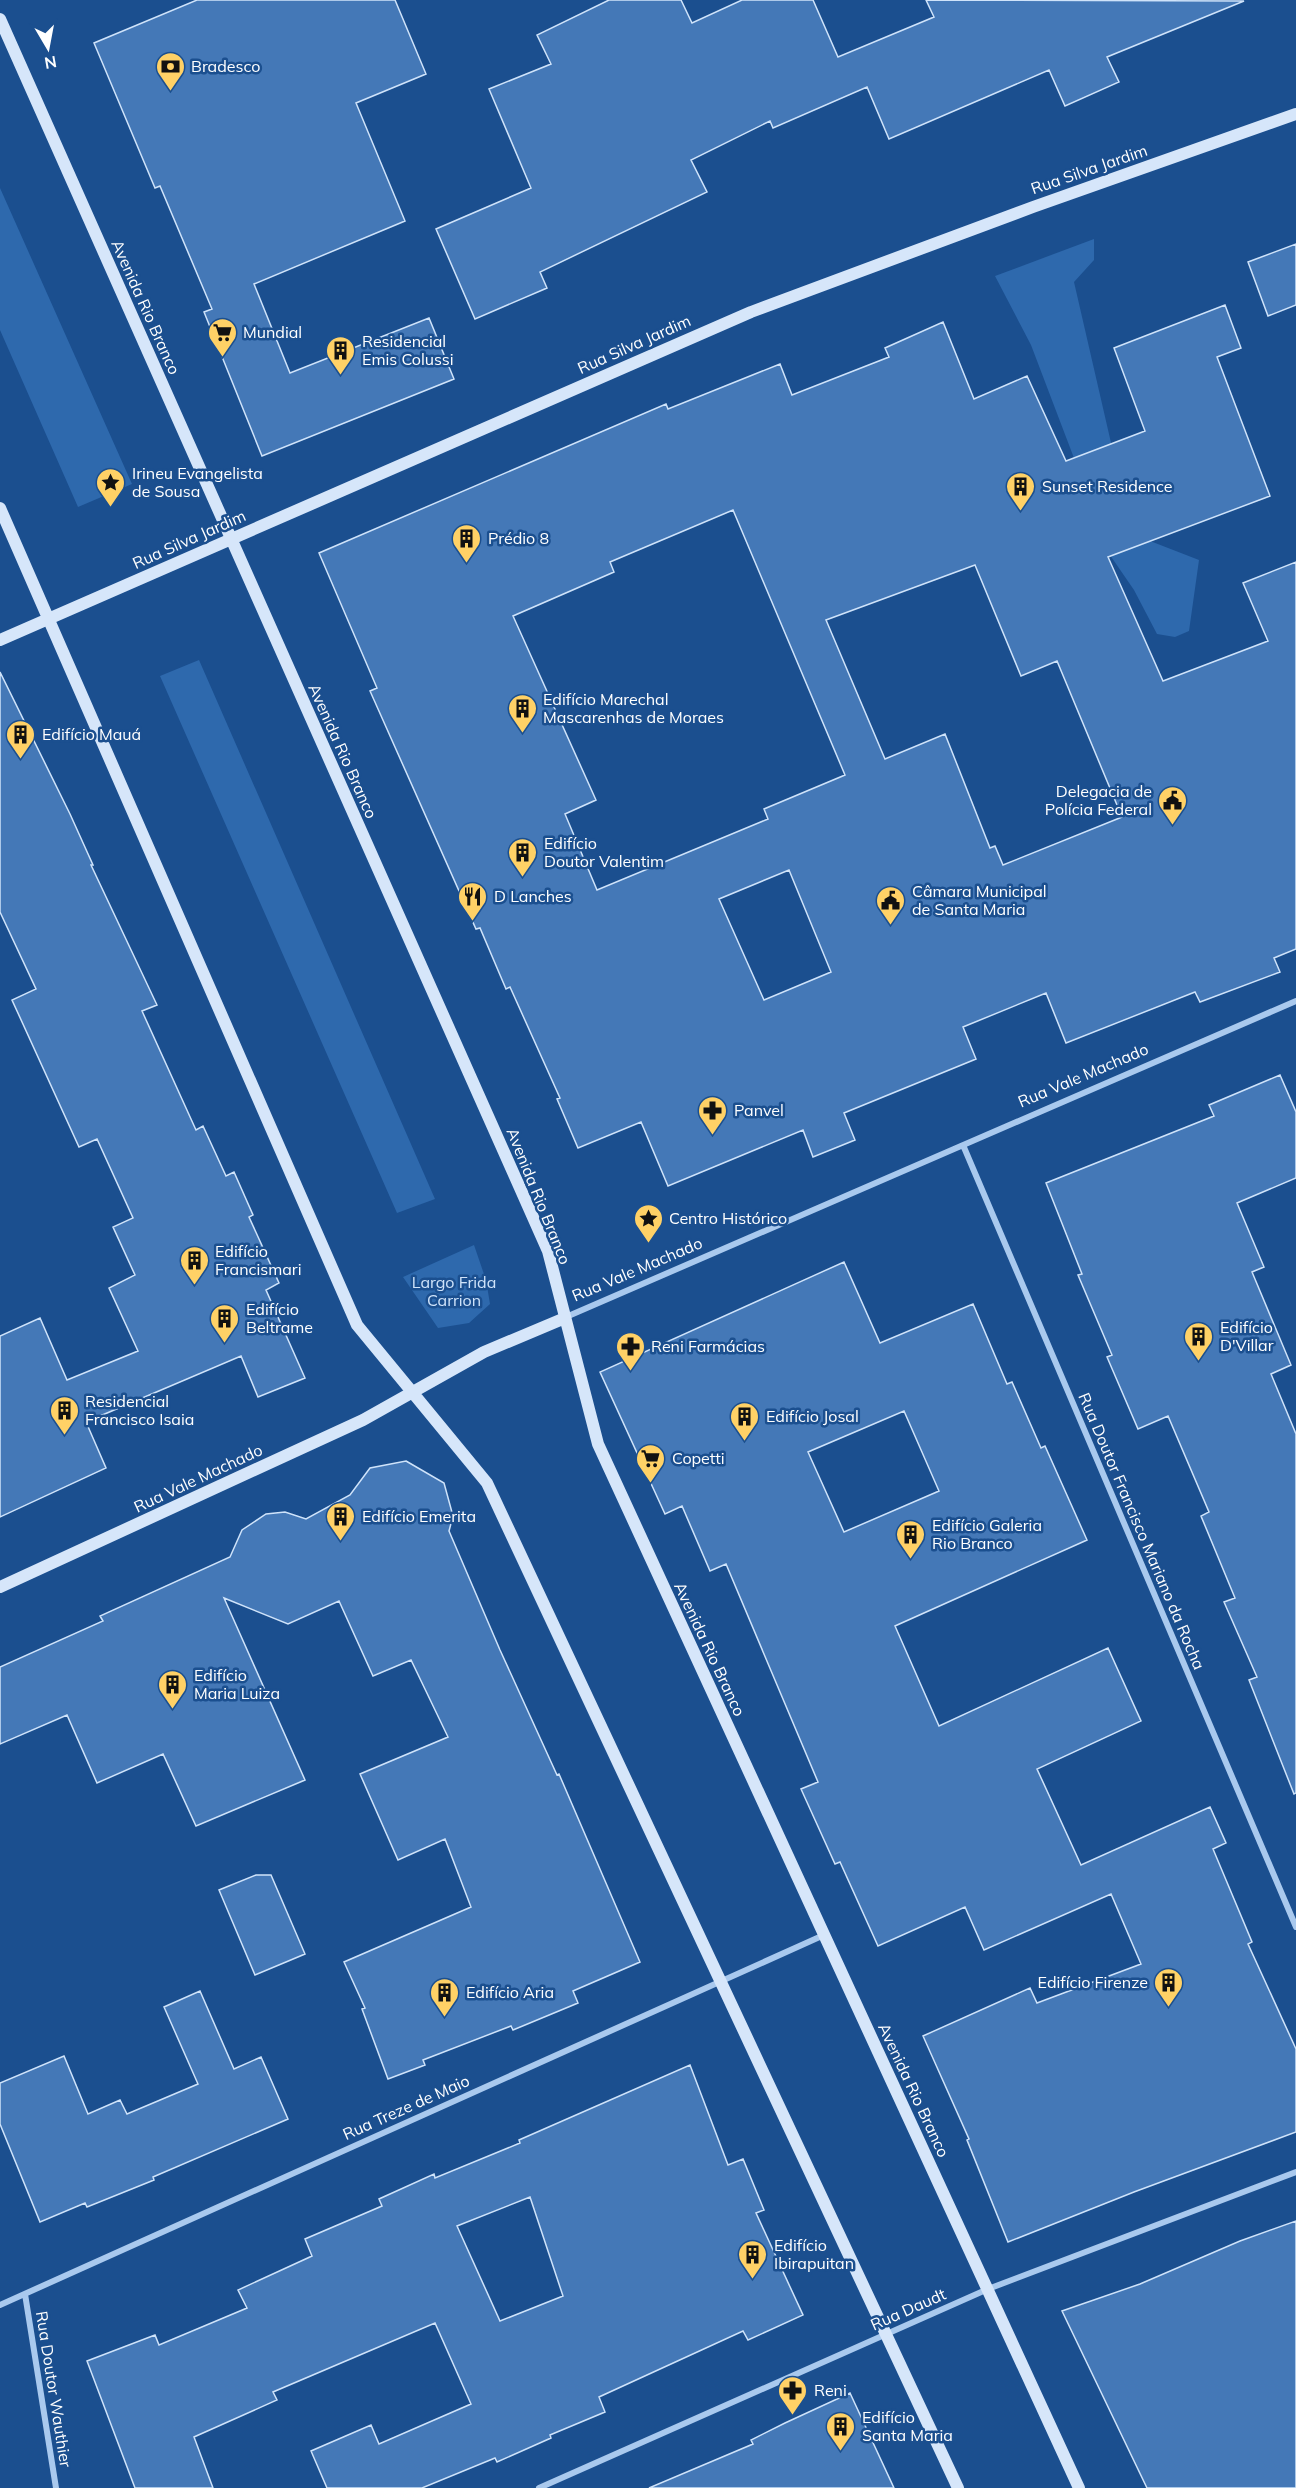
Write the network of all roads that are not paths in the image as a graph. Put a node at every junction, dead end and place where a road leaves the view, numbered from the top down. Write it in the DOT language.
graph roads {
  1 [pos="0,19"];
  2 [pos="1296,114"];
  3 [pos="0,508"];
  4 [pos="231,539"];
  5 [pos="49,619"];
  6 [pos="0,640"];
  7 [pos="1296,1001"];
  8 [pos="963,1146"];
  9 [pos="565,1317"];
  10 [pos="413,1392"];
  11 [pos="0,1587"];
  12 [pos="1296,1927"];
  13 [pos="824,1934"];
  14 [pos="721,1981"];
  15 [pos="1296,2172"];
  16 [pos="988,2289"];
  17 [pos="25,2294"];
  18 [pos="0,2305"];
  19 [pos="886,2334"];
  20 [pos="57,2488"];
  21 [pos="539,2488"];
  22 [pos="958,2488"];
  23 [pos="1079,2488"];
  1 -- 4 [label="street, Avenida Rio Branco"];
  2 -- 4 [label="street, Rua Silva Jardim"];
  3 -- 5 [label="street"];
  4 -- 5 [label="street, Rua Silva Jardim"];
  4 -- 9 [label="street, Avenida Rio Branco"];
  5 -- 6 [label="street, Rua Silva Jardim"];
  5 -- 10 [label="street"];
  7 -- 8 [label="street, Rua Vale Machado"];
  8 -- 9 [label="street, Rua Vale Machado"];
  8 -- 12 [label="street, Rua Doutor Francisco Mariano da Rocha"];
  9 -- 10 [label="street, Rua Vale Machado"];
  9 -- 13 [label="street, Avenida Rio Branco"];
  10 -- 11 [label="street, Rua Vale Machado"];
  10 -- 14 [label="street"];
  13 -- 14 [label="street, Rua Treze de Maio"];
  13 -- 16 [label="street, Avenida Rio Branco"];
  14 -- 17 [label="street, Rua Treze de Maio"];
  14 -- 19 [label="street"];
  15 -- 16 [label="street, Rua Daudt"];
  16 -- 19 [label="street, Rua Daudt"];
  16 -- 23 [label="street, Avenida Rio Branco"];
  17 -- 18 [label="street, Rua Treze de Maio"];
  17 -- 20 [label="street, Rua Doutor Wauthier"];
  19 -- 21 [label="street, Rua Daudt"];
  19 -- 22 [label="street"];
}
